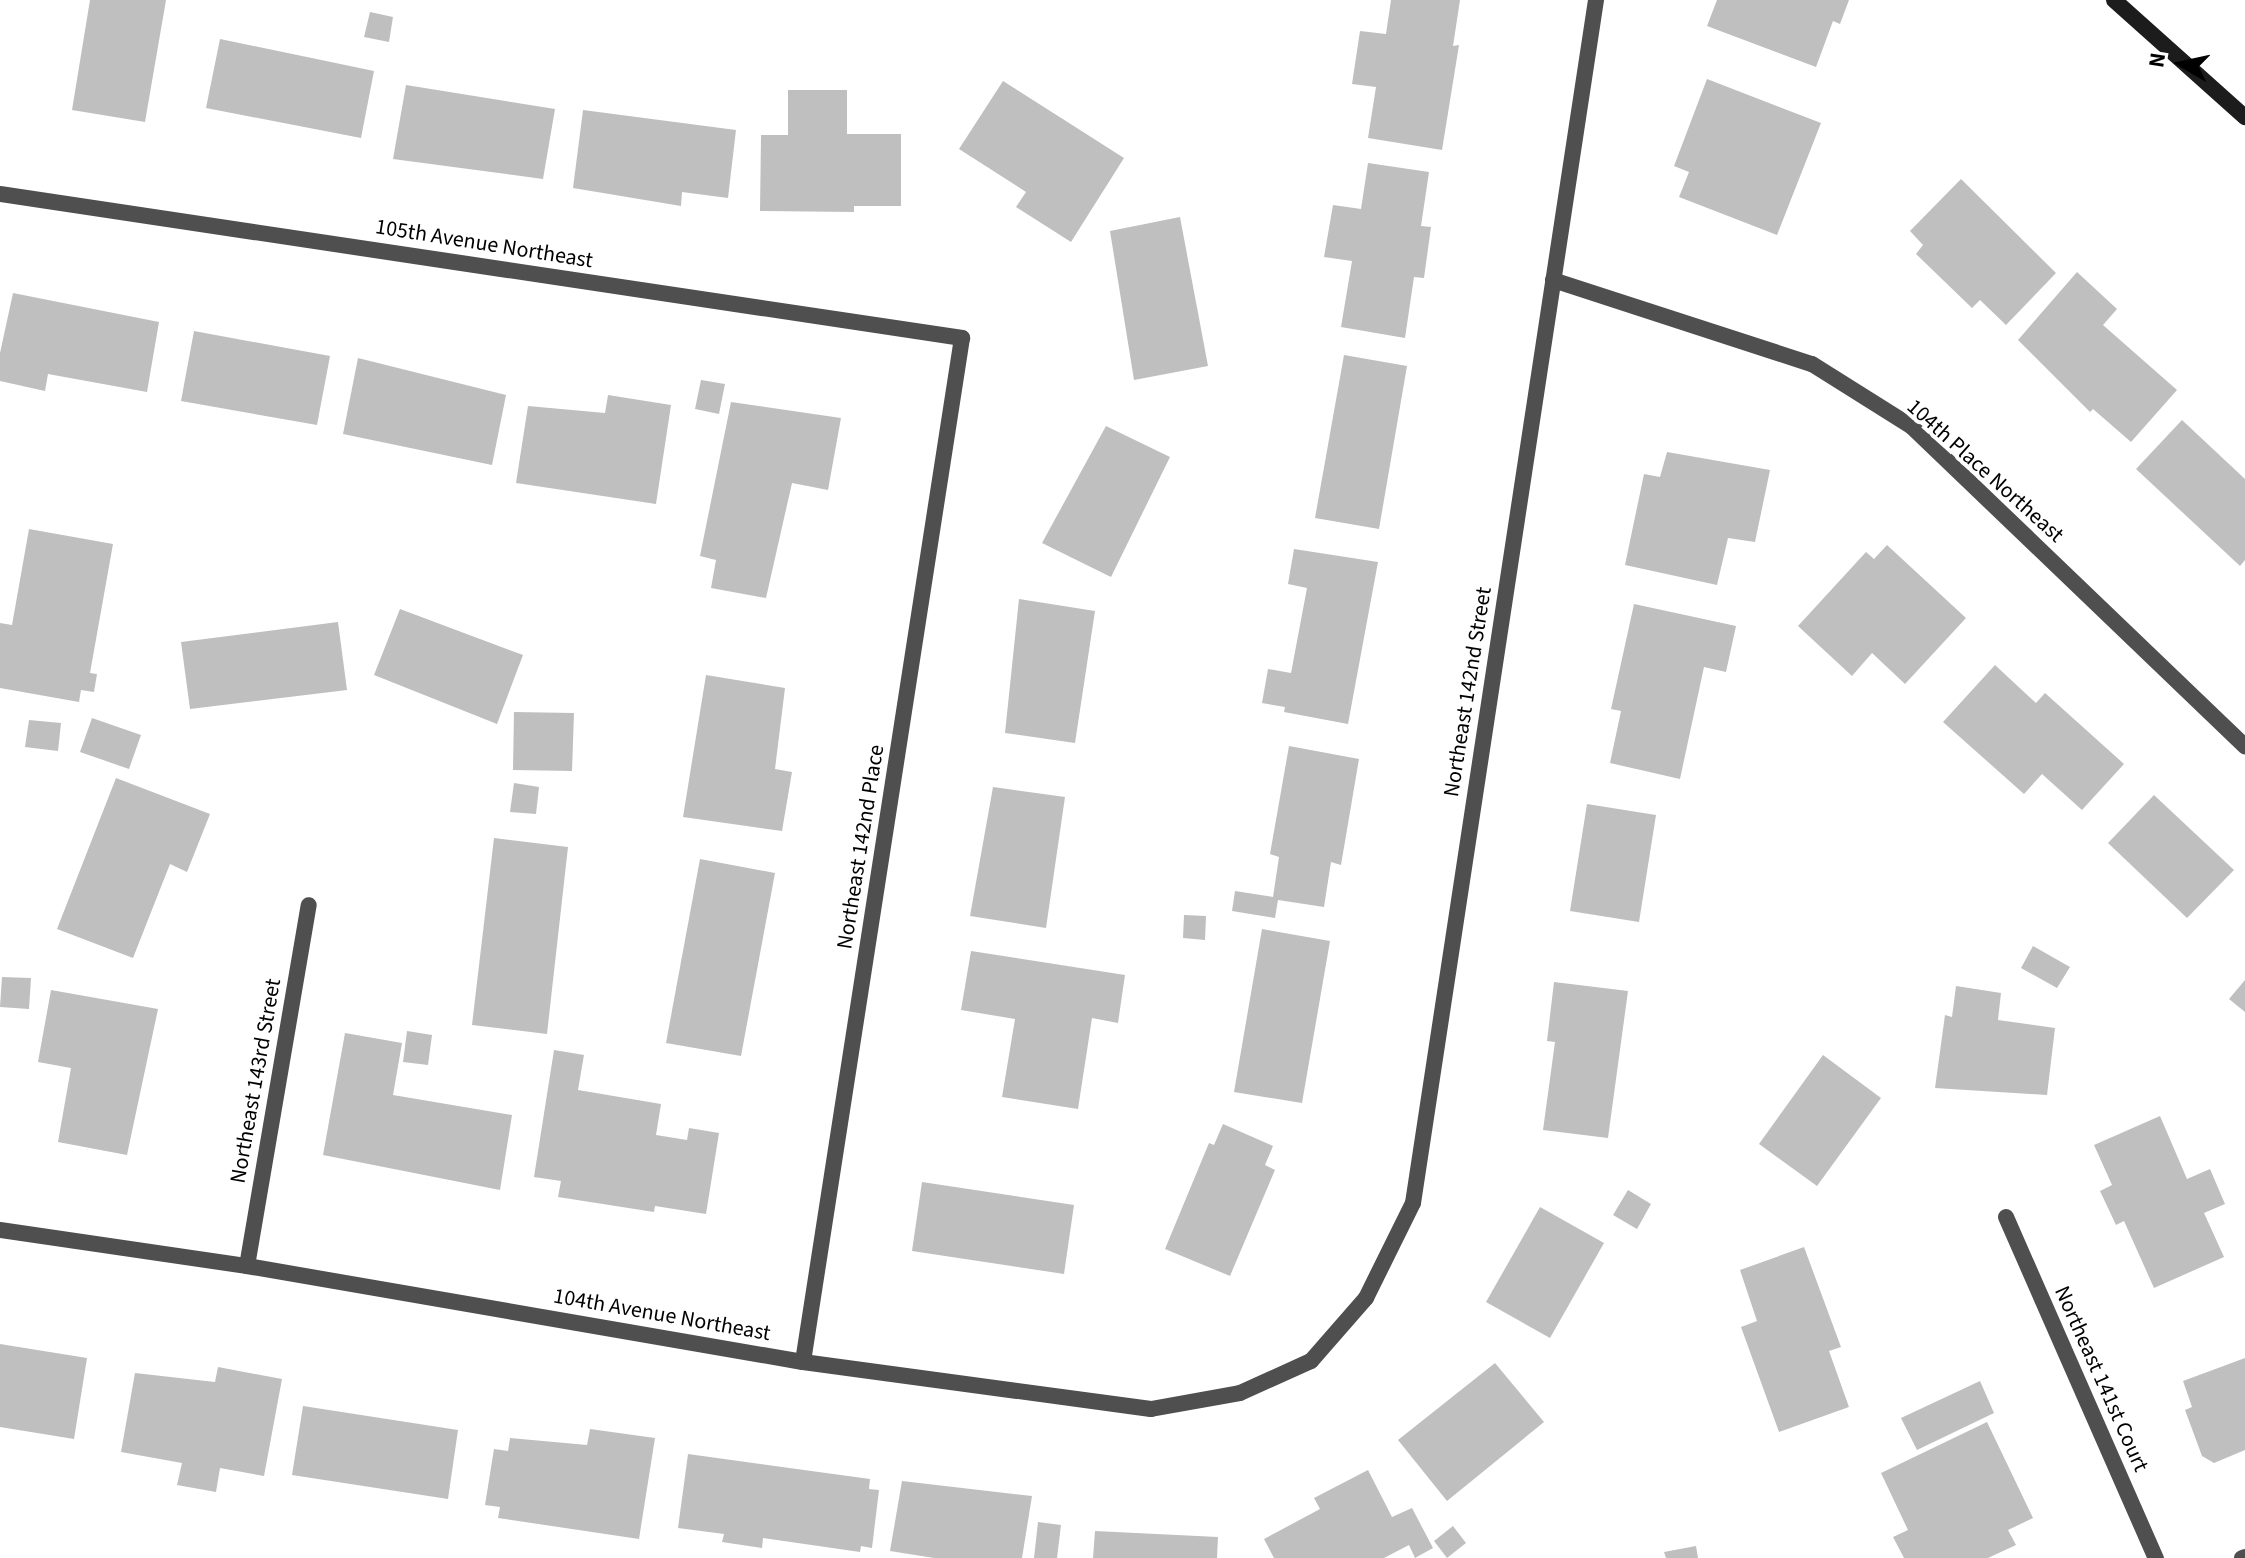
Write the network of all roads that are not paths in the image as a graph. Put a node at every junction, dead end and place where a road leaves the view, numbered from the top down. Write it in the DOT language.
graph roads {
  1 [pos="1596,0"];
  2 [pos="2114,0"];
  3 [pos="2245,117"];
  4 [pos="0,194"];
  5 [pos="1553,280"];
  6 [pos="962,338"];
  7 [pos="2245,746"];
  8 [pos="309,905"];
  9 [pos="2006,1217"];
  10 [pos="0,1230"];
  11 [pos="247,1266"];
  12 [pos="1311,1361"];
  13 [pos="803,1362"];
  14 [pos="2156,1558"];
  1 -- 5 [label="street, Northeast 142nd Street"];
  2 -- 3 [label="main road"];
  4 -- 6 [label="street, 105th Avenue Northeast"];
  5 -- 7 [label="street, 104th Place Northeast"];
  5 -- 12 [label="street, Northeast 142nd Street"];
  6 -- 13 [label="street, Northeast 142nd Place"];
  8 -- 11 [label="street, Northeast 143rd Street"];
  9 -- 14 [label="street, Northeast 141st Court"];
  10 -- 11 [label="street, 104th Avenue Northeast"];
  11 -- 13 [label="street, 104th Avenue Northeast"];
  12 -- 13 [label="street, 104th Avenue Northeast"];
}
